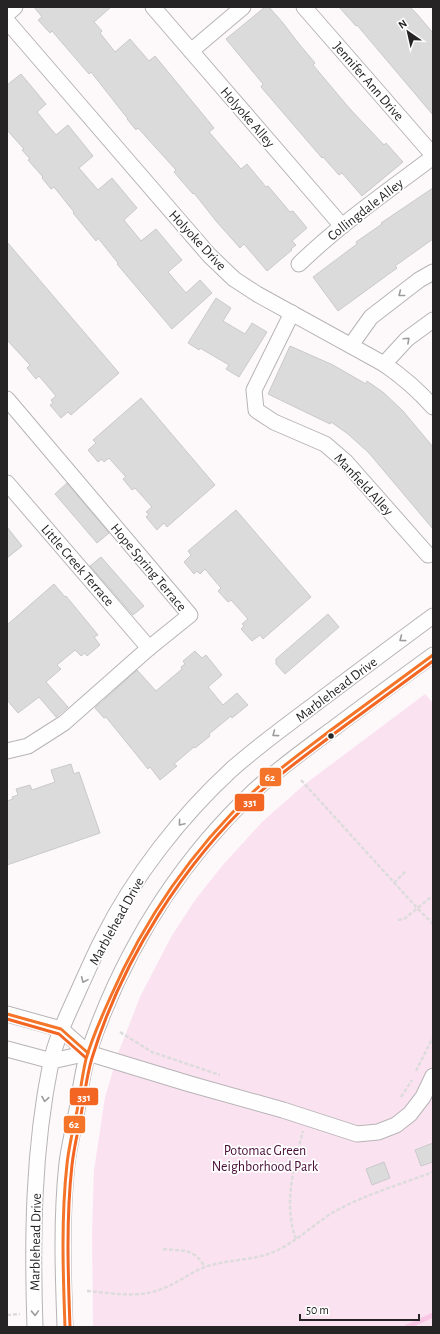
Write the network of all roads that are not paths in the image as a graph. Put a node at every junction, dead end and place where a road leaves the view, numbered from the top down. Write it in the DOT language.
graph roads {
  1 [pos="15,7"];
  2 [pos="153,7"];
  3 [pos="243,7"];
  4 [pos="304,7"];
  5 [pos="7,14"];
  6 [pos="7,21"];
  7 [pos="191,51"];
  8 [pos="433,156"];
  9 [pos="342,226"];
  10 [pos="299,264"];
  11 [pos="433,272"];
  12 [pos="292,313"];
  13 [pos="433,320"];
  14 [pos="351,345"];
  15 [pos="384,364"];
  16 [pos="7,399"];
  17 [pos="433,406"];
  18 [pos="7,483"];
  19 [pos="428,555"];
  20 [pos="433,616"];
  21 [pos="149,648"];
  22 [pos="433,655"];
  23 [pos="7,751"];
  24 [pos="7,1014"];
  25 [pos="61,1029"];
  26 [pos="7,1050"];
  27 [pos="88,1053"];
  28 [pos="52,1061"];
  29 [pos="433,1076"];
  30 [pos="35,1327"];
  31 [pos="65,1327"];
  1 -- 5 [label="street"];
  2 -- 7 [label="street, Holyoke Alley"];
  3 -- 7 [label="street"];
  4 -- 8 [label="street, Jennifer Ann Drive"];
  6 -- 12 [label="street, Holyoke Drive"];
  7 -- 9 [label="street, Holyoke Alley"];
  8 -- 9 [label="street, Collingdale Alley"];
  9 -- 10 [label="street, Collingdale Alley"];
  11 -- 14 [label="street, one-way"];
  12 -- 14 [label="street, Holyoke Drive"];
  12 -- 19 [label="street, Manfield Alley"];
  15 -- 13 [label="street, one-way"];
  14 -- 15 [label="street, Holyoke Drive"];
  15 -- 17 [label="street, Holyoke Drive"];
  16 -- 21 [label="street, Hope Spring Terrace"];
  18 -- 21 [label="street, Little Creek Terrace"];
  20 -- 25 [label="street, Marblehead Drive, one-way"];
  21 -- 23 [label="street, Hope Spring Terrace"];
  22 -- 27 [label="street, Marblehead Drive"];
  24 -- 25 [label="street"];
  25 -- 27 [label="street"];
  25 -- 28 [label="street, Marblehead Drive"];
  26 -- 28 [label="street"];
  27 -- 28 [label="street"];
  27 -- 29 [label="street"];
  27 -- 31 [label="street, Marblehead Drive"];
  28 -- 30 [label="street, Marblehead Drive, one-way"];
}
